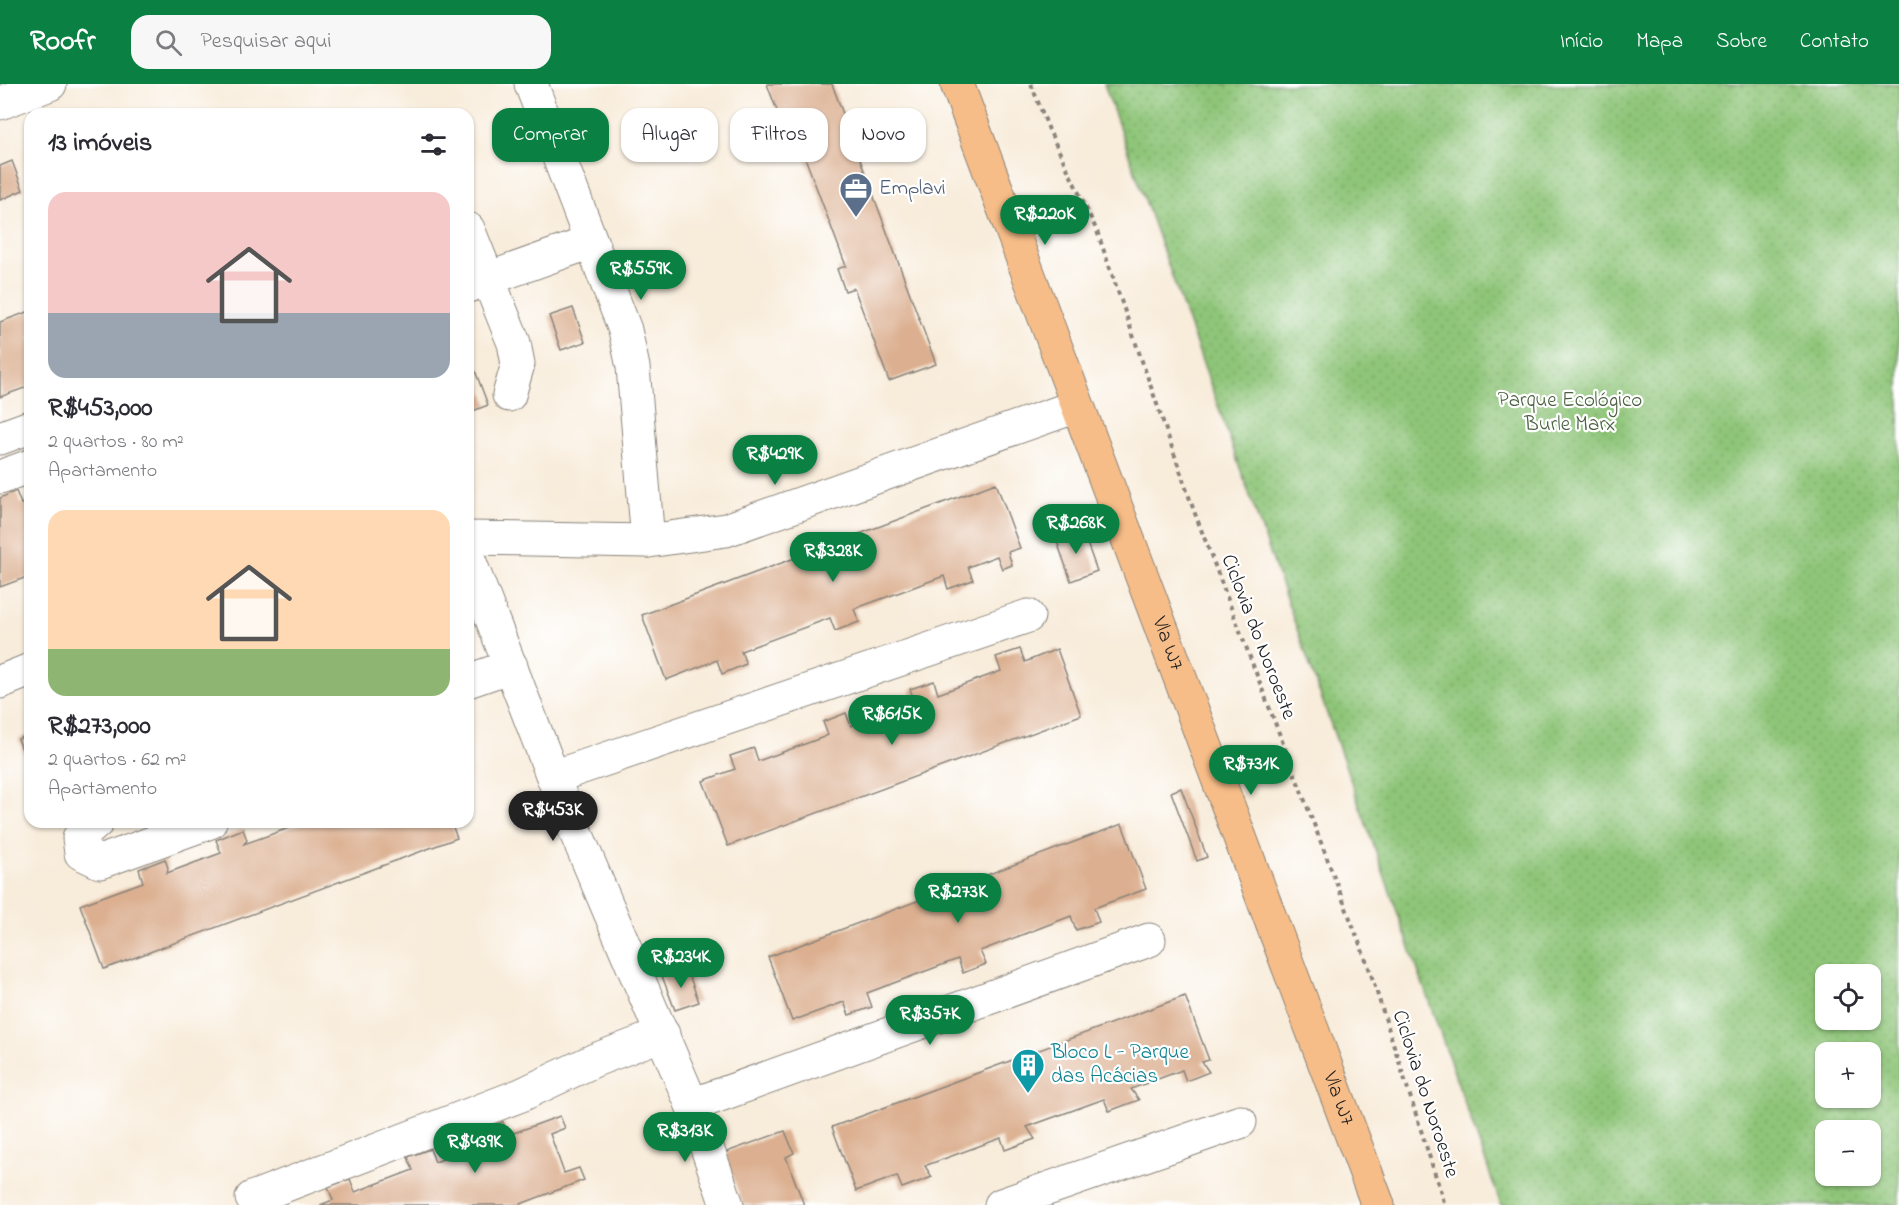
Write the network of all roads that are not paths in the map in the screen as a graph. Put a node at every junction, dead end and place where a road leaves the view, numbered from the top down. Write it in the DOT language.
graph roads {
  1 [pos="50,84"];
  2 [pos="531,84"];
  3 [pos="957,84"];
  4 [pos="0,103"];
  5 [pos="591,242"];
  6 [pos="474,261"];
  7 [pos="478,282"];
  8 [pos="509,395"];
  9 [pos="1077,406"];
  10 [pos="24,429"];
  11 [pos="0,438"];
  12 [pos="24,468"];
  13 [pos="0,477"];
  14 [pos="474,538"];
  15 [pos="648,541"];
  16 [pos="474,572"];
  17 [pos="1028,616"];
  18 [pos="511,666"];
  19 [pos="24,672"];
  20 [pos="474,679"];
  21 [pos="0,682"];
  22 [pos="553,777"];
  23 [pos="90,828"];
  24 [pos="194,828"];
  25 [pos="1149,940"];
  26 [pos="663,1034"];
  27 [pos="692,1105"];
  28 [pos="1240,1122"];
  29 [pos="252,1198"];
  30 [pos="726,1205"];
  31 [pos="1001,1205"];
  32 [pos="1378,1205"];
  1 -- 4 [label="street"];
  2 -- 5 [label="street"];
  3 -- 9 [label="main road, Vla W7"];
  5 -- 7 [label="street"];
  5 -- 15 [label="street"];
  6 -- 7 [label="street"];
  7 -- 8 [label="street"];
  9 -- 15 [label="street"];
  9 -- 32 [label="main road, Vla W7"];
  10 -- 11 [label="street"];
  12 -- 13 [label="street"];
  14 -- 15 [label="street"];
  16 -- 18 [label="street"];
  17 -- 22 [label="street"];
  18 -- 20 [label="street"];
  18 -- 22 [label="street"];
  19 -- 21 [label="street"];
  22 -- 26 [label="street"];
  23 -- 24 [label="street"];
  25 -- 27 [label="street"];
  26 -- 27 [label="street"];
  26 -- 29 [label="street"];
  27 -- 30 [label="street"];
  28 -- 31 [label="street"];
}
